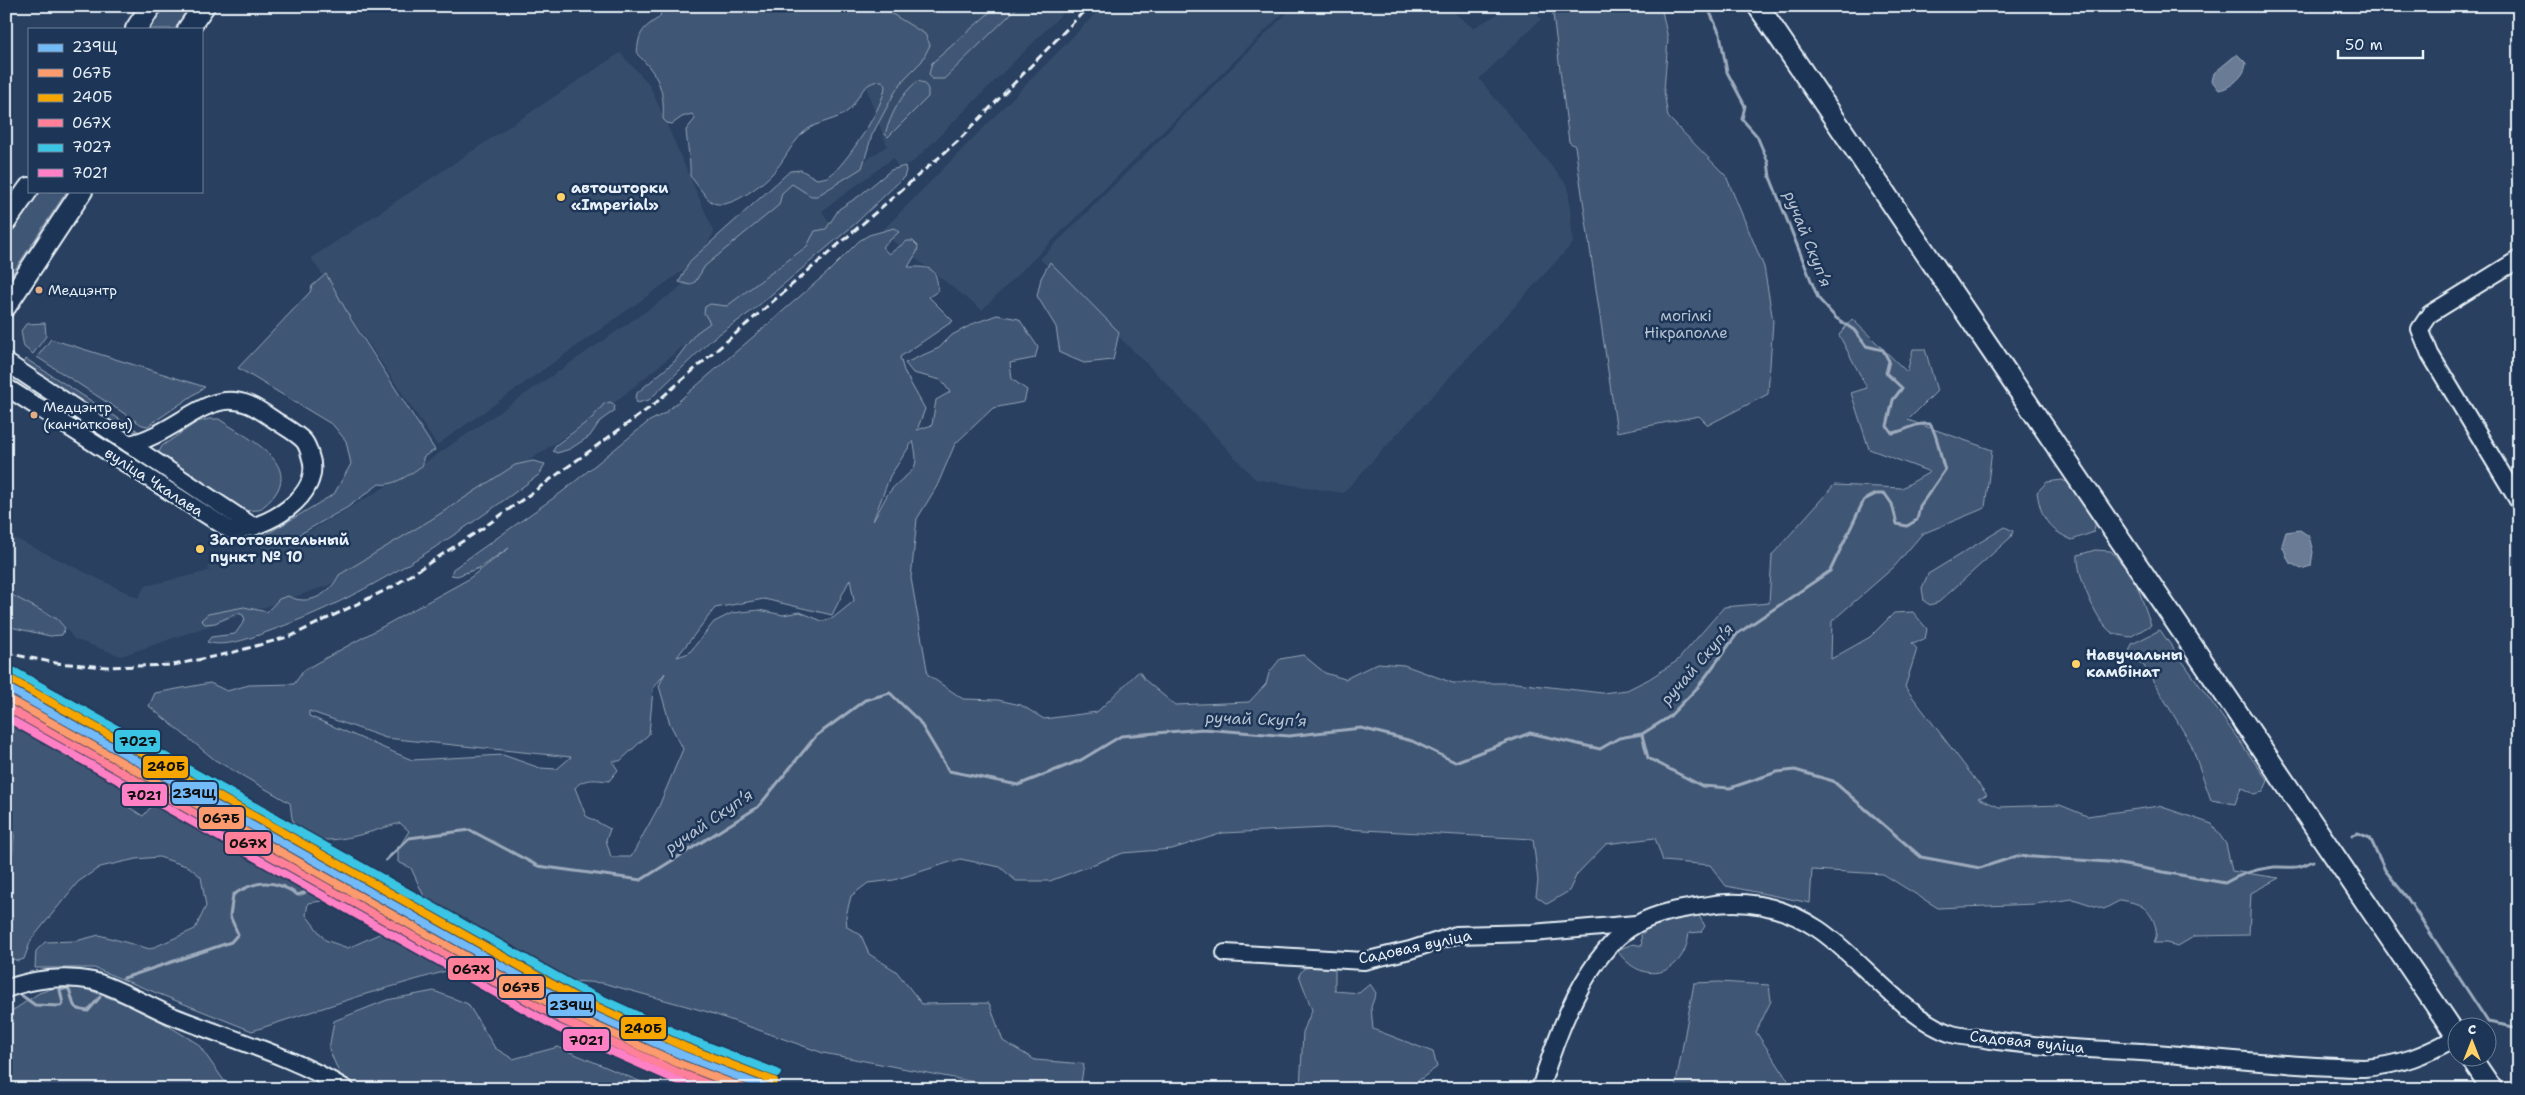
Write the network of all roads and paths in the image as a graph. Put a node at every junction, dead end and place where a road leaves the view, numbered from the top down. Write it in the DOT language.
graph roads {
  1 [pos="151,6"];
  2 [pos="204,6"];
  3 [pos="1758,6"];
  4 [pos="137,28"];
  5 [pos="189,28"];
  6 [pos="28,189"];
  7 [pos="81,192"];
  8 [pos="6,221"];
  9 [pos="2519,259"];
  10 [pos="6,306"];
  11 [pos="6,362"];
  12 [pos="6,387"];
  13 [pos="129,444"];
  14 [pos="2519,502"];
  15 [pos="254,527"];
  16 [pos="1636,924"];
  17 [pos="1225,953"];
  18 [pos="6,989"];
  19 [pos="2448,1025"];
  20 [pos="2448,1043"];
  21 [pos="2478,1068"];
  22 [pos="346,1089"];
  23 [pos="1540,1089"];
  24 [pos="2492,1089"];
  1 -- 4 [label="main road"];
  2 -- 5 [label="main road"];
  3 -- 19 [label="main road"];
  6 -- 8 [label="main road"];
  7 -- 10 [label="main road"];
  9 -- 14 [label="street"];
  11 -- 13 [label="street, вуліца Чкалава"];
  12 -- 15 [label="street, вуліца Чкалава"];
  13 -- 15 [label="street, вуліца Чкалава"];
  13 -- 15 [label="street, вуліца Чкалава"];
  16 -- 17 [label="street, Садовая вуліца"];
  16 -- 20 [label="street, Садовая вуліца"];
  16 -- 23 [label="street, Садовая вуліца"];
  18 -- 22 [label="street"];
  21 -- 24 [label="main road"];
}
